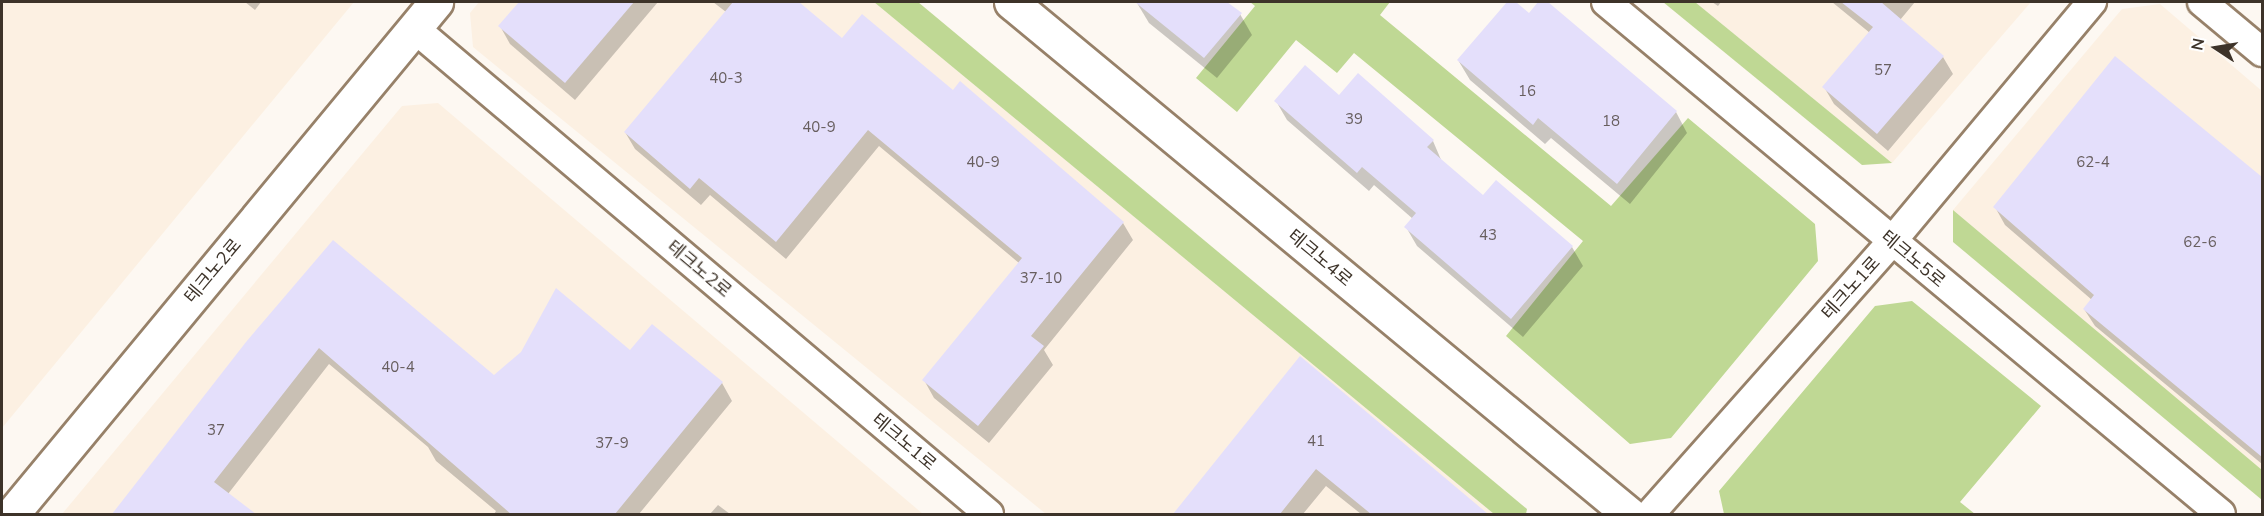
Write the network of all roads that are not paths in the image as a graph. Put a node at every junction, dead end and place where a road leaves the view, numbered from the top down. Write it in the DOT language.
graph roads {
  1 [pos="436,2"];
  2 [pos="1011,2"];
  3 [pos="1606,2"];
  4 [pos="2092,2"];
  5 [pos="2202,2"];
  6 [pos="414,28"];
  7 [pos="2262,52"];
  8 [pos="1892,241"];
  9 [pos="819,370"];
  10 [pos="12,514"];
  11 [pos="989,514"];
  12 [pos="1629,514"];
  13 [pos="1650,514"];
  14 [pos="2221,514"];
  1 -- 6 [label="main road, 테크노2로"];
  2 -- 12 [label="main road, 테크노4로"];
  3 -- 8 [label="street, 테크노5로"];
  4 -- 8 [label="street, 테크노1로"];
  5 -- 7 [label="street"];
  6 -- 9 [label="street, 테크노2로"];
  6 -- 10 [label="main road, 테크노2로"];
  8 -- 13 [label="street, 테크노1로"];
  8 -- 14 [label="street, 테크노5로"];
  9 -- 11 [label="street, 테크노1로"];
}
